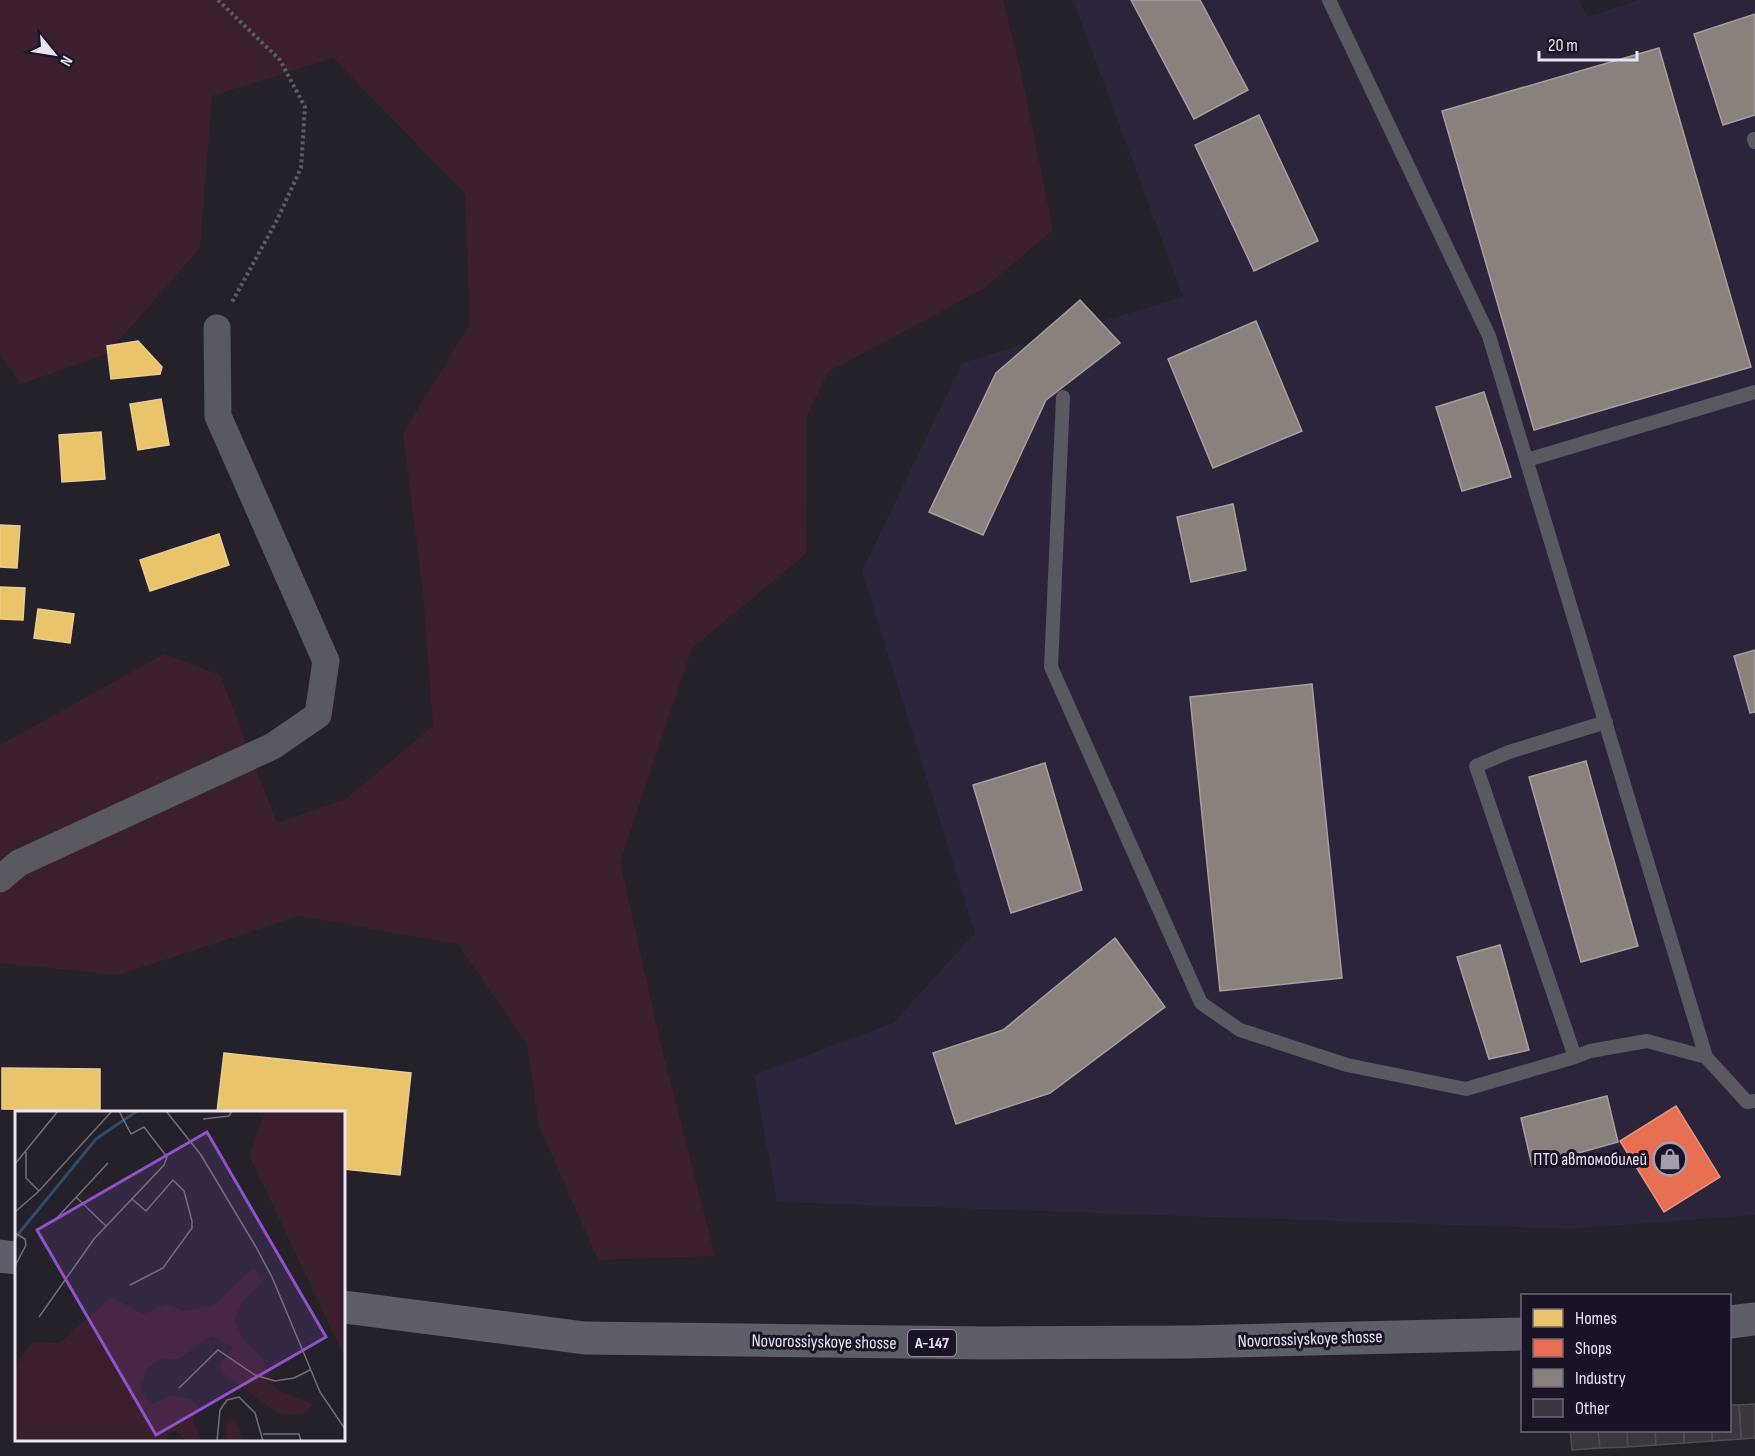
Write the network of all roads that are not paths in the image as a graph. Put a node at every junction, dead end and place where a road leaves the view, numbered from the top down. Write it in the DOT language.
graph roads {
  1 [pos="1329,0"];
  2 [pos="218,328"];
  3 [pos="1755,392"];
  4 [pos="1063,397"];
  5 [pos="1527,460"];
  6 [pos="1605,722"];
  7 [pos="0,879"];
  8 [pos="1575,1057"];
  9 [pos="1706,1057"];
  10 [pos="1755,1101"];
  11 [pos="0,1256"];
  12 [pos="15,1258"];
  13 [pos="345,1307"];
  14 [pos="1755,1319"];
  15 [pos="1731,1322"];
  16 [pos="1521,1335"];
  1 -- 5 [label="lane"];
  2 -- 7 [label="street"];
  3 -- 5 [label="lane"];
  4 -- 8 [label="lane"];
  5 -- 6 [label="lane"];
  6 -- 8 [label="lane"];
  6 -- 9 [label="lane"];
  8 -- 9 [label="lane"];
  9 -- 10 [label="lane"];
  11 -- 12 [label="highway"];
  13 -- 16 [label="highway, Novorossiyskoye shosse / А-147"];
  14 -- 15 [label="highway"];
}
